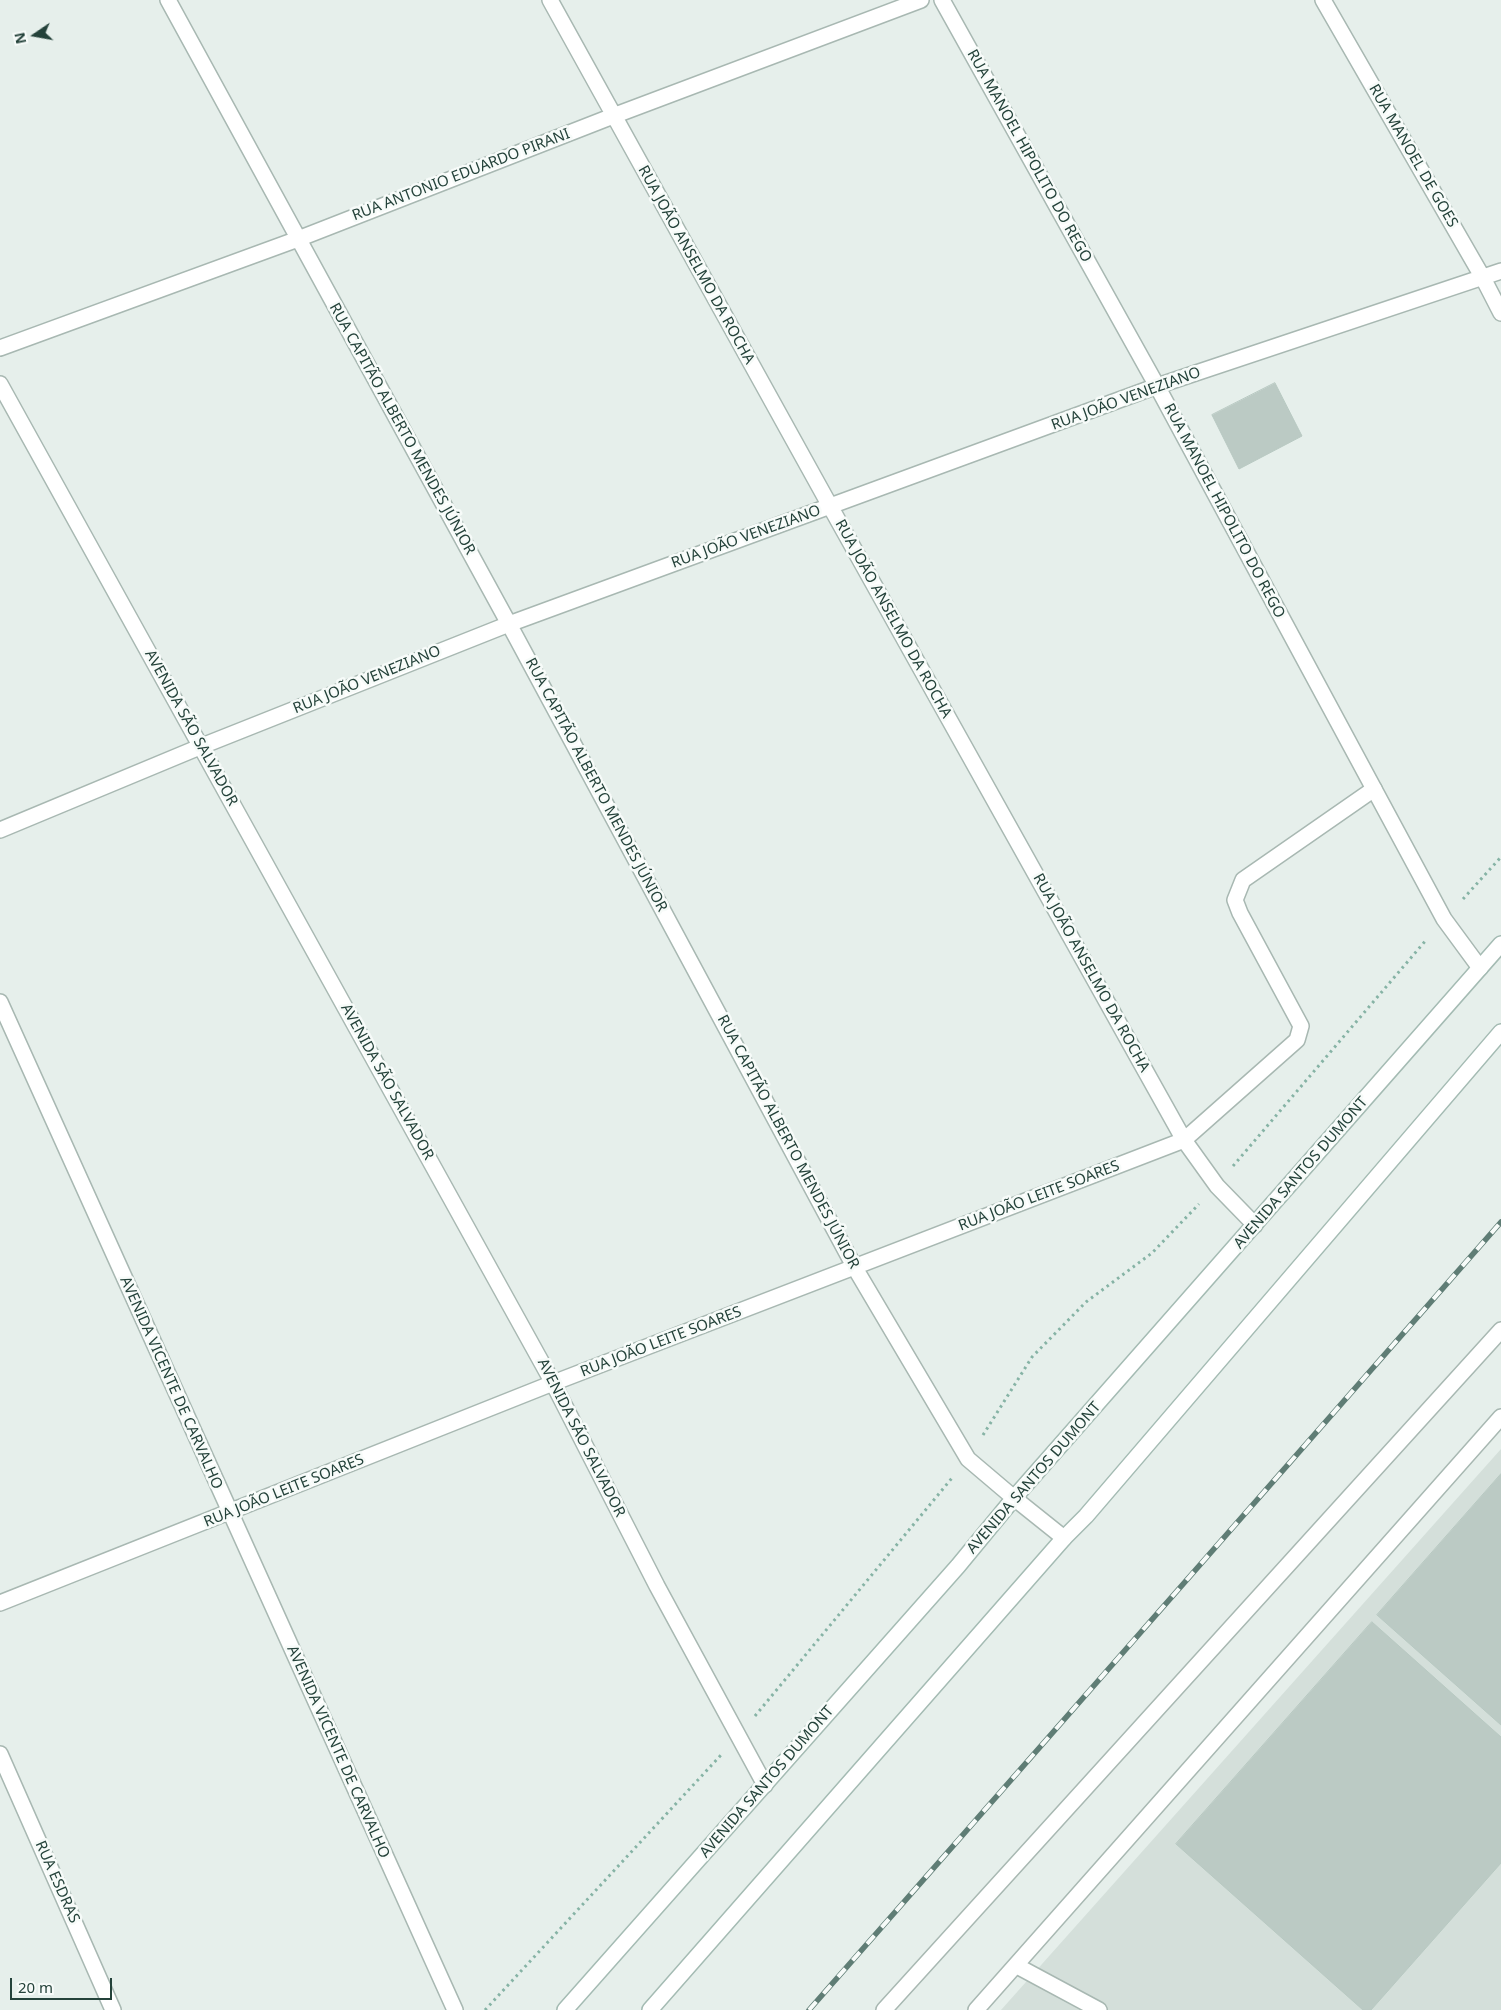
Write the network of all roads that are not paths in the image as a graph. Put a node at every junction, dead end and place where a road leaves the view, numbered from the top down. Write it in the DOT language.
graph roads {
  1 [pos="168,0"];
  2 [pos="550,0"];
  3 [pos="921,0"];
  4 [pos="942,0"];
  5 [pos="1323,0"];
  6 [pos="613,116"];
  7 [pos="298,239"];
  8 [pos="1501,271"];
  9 [pos="1483,278"];
  10 [pos="1501,313"];
  11 [pos="0,348"];
  12 [pos="0,384"];
  13 [pos="1157,386"];
  14 [pos="830,506"];
  15 [pos="509,624"];
  16 [pos="202,746"];
  17 [pos="1374,789"];
  18 [pos="0,830"];
  19 [pos="1501,944"];
  20 [pos="1480,968"];
  21 [pos="0,1002"];
  22 [pos="1501,1032"];
  23 [pos="1184,1140"];
  24 [pos="1255,1225"];
  25 [pos="855,1268"];
  26 [pos="1501,1330"];
  27 [pos="553,1383"];
  28 [pos="1501,1417"];
  29 [pos="1014,1498"];
  30 [pos="230,1513"];
  31 [pos="1064,1538"];
  32 [pos="0,1603"];
  33 [pos="0,1754"];
  34 [pos="765,1785"];
  35 [pos="1017,1966"];
  36 [pos="1097,2009"];
  37 [pos="113,2010"];
  38 [pos="455,2010"];
  39 [pos="565,2010"];
  40 [pos="650,2010"];
  41 [pos="884,2010"];
  42 [pos="976,2010"];
  1 -- 7 [label="street, RUA CAPITÃO ALBERTO MENDES JÚNIOR"];
  2 -- 6 [label="street, RUA JOÃO ANSELMO DA ROCHA"];
  3 -- 6 [label="street, RUA ANTONIO EDUARDO PIRANI"];
  4 -- 13 [label="street, RUA MANOEL HIPOLITO DO REGO"];
  5 -- 9 [label="street, RUA MANOEL DE GOES"];
  6 -- 7 [label="street, RUA ANTONIO EDUARDO PIRANI"];
  6 -- 14 [label="street, RUA JOÃO ANSELMO DA ROCHA"];
  7 -- 11 [label="street, RUA ANTONIO EDUARDO PIRANI"];
  7 -- 15 [label="street, RUA CAPITÃO ALBERTO MENDES JÚNIOR"];
  8 -- 9 [label="street, RUA JOÃO VENEZIANO"];
  9 -- 10 [label="street, RUA MANOEL DE GOES"];
  9 -- 13 [label="street, RUA JOÃO VENEZIANO"];
  12 -- 16 [label="street, AVENIDA SÃO SALVADOR"];
  13 -- 14 [label="street, RUA JOÃO VENEZIANO"];
  13 -- 17 [label="street, RUA MANOEL HIPOLITO DO REGO"];
  14 -- 15 [label="street, RUA JOÃO VENEZIANO"];
  14 -- 23 [label="street, RUA JOÃO ANSELMO DA ROCHA"];
  15 -- 16 [label="street, RUA JOÃO VENEZIANO"];
  15 -- 25 [label="street, RUA CAPITÃO ALBERTO MENDES JÚNIOR"];
  16 -- 18 [label="street, RUA JOÃO VENEZIANO"];
  16 -- 27 [label="street, AVENIDA SÃO SALVADOR"];
  17 -- 20 [label="street, RUA MANOEL HIPOLITO DO REGO"];
  17 -- 23 [label="street"];
  19 -- 20 [label="street, AVENIDA SANTOS DUMONT"];
  20 -- 24 [label="street, AVENIDA SANTOS DUMONT"];
  21 -- 30 [label="street, AVENIDA VICENTE DE CARVALHO"];
  22 -- 31 [label="street"];
  23 -- 24 [label="street, RUA JOÃO ANSELMO DA ROCHA"];
  23 -- 25 [label="street, RUA JOÃO LEITE SOARES"];
  24 -- 29 [label="street, AVENIDA SANTOS DUMONT"];
  25 -- 27 [label="street, RUA JOÃO LEITE SOARES"];
  25 -- 29 [label="street, RUA CAPITÃO ALBERTO MENDES JÚNIOR"];
  26 -- 41 [label="street"];
  27 -- 30 [label="street, RUA JOÃO LEITE SOARES"];
  27 -- 34 [label="street, AVENIDA SÃO SALVADOR"];
  28 -- 35 [label="street"];
  29 -- 31 [label="street, RUA CAPITÃO ALBERTO MENDES JÚNIOR"];
  29 -- 34 [label="street, AVENIDA SANTOS DUMONT"];
  30 -- 32 [label="street, RUA JOÃO LEITE SOARES"];
  30 -- 38 [label="street, AVENIDA VICENTE DE CARVALHO"];
  31 -- 40 [label="street"];
  33 -- 37 [label="street, RUA ESDRAS"];
  34 -- 39 [label="street, AVENIDA SANTOS DUMONT"];
  35 -- 36 [label="street"];
  35 -- 42 [label="street"];
}
